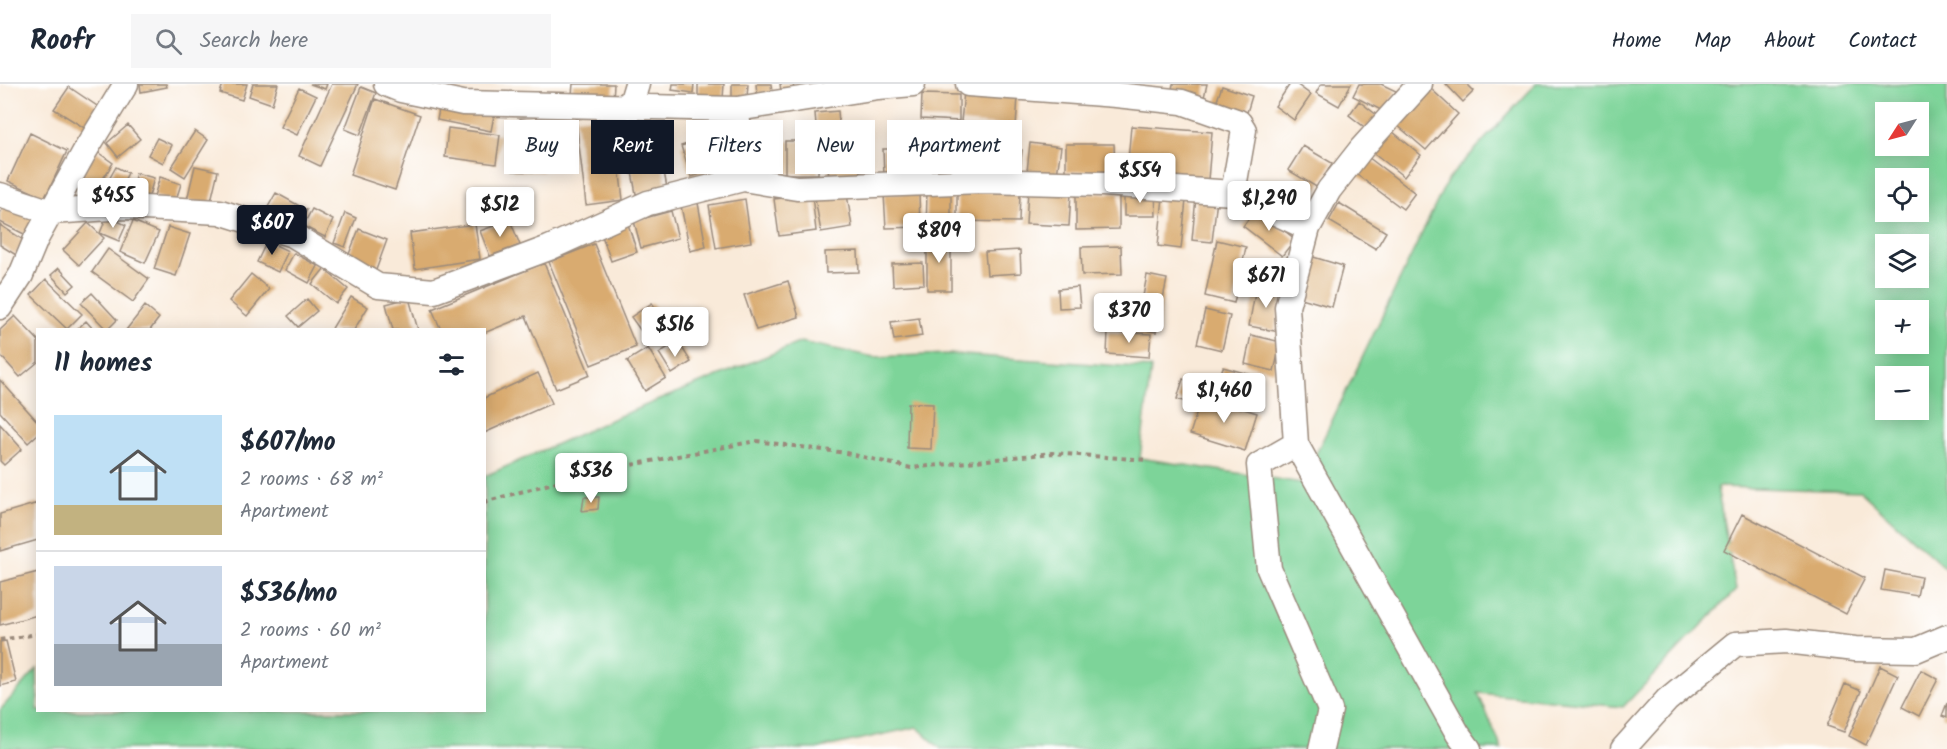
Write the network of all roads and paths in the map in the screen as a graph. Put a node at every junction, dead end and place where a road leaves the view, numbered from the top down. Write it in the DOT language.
graph roads {
  1 [pos="126,84"];
  2 [pos="386,84"];
  3 [pos="637,84"];
  4 [pos="913,84"];
  5 [pos="968,84"];
  6 [pos="1410,87"];
  7 [pos="630,107"];
  8 [pos="737,110"];
  9 [pos="743,179"];
  10 [pos="1233,193"];
  11 [pos="0,195"];
  12 [pos="51,212"];
  13 [pos="1308,228"];
  14 [pos="0,307"];
  15 [pos="1296,444"];
  16 [pos="1147,460"];
  17 [pos="486,501"];
  18 [pos="36,634"];
  19 [pos="1947,637"];
  20 [pos="0,640"];
  21 [pos="1321,749"];
  22 [pos="1469,749"];
  23 [pos="1623,749"];
  1 -- 12 [label="street"];
  2 -- 7 [label="street"];
  3 -- 7 [label="street"];
  4 -- 8 [label="street"];
  5 -- 10 [label="street"];
  6 -- 13 [label="street"];
  7 -- 8 [label="street"];
  8 -- 9 [label="street"];
  9 -- 10 [label="street"];
  9 -- 12 [label="street"];
  10 -- 13 [label="street"];
  11 -- 12 [label="street"];
  12 -- 14 [label="street"];
  13 -- 15 [label="street"];
  15 -- 21 [label="street"];
  15 -- 22 [label="street"];
  16 -- 17 [label="path"];
  18 -- 20 [label="path"];
  19 -- 23 [label="street"];
}
